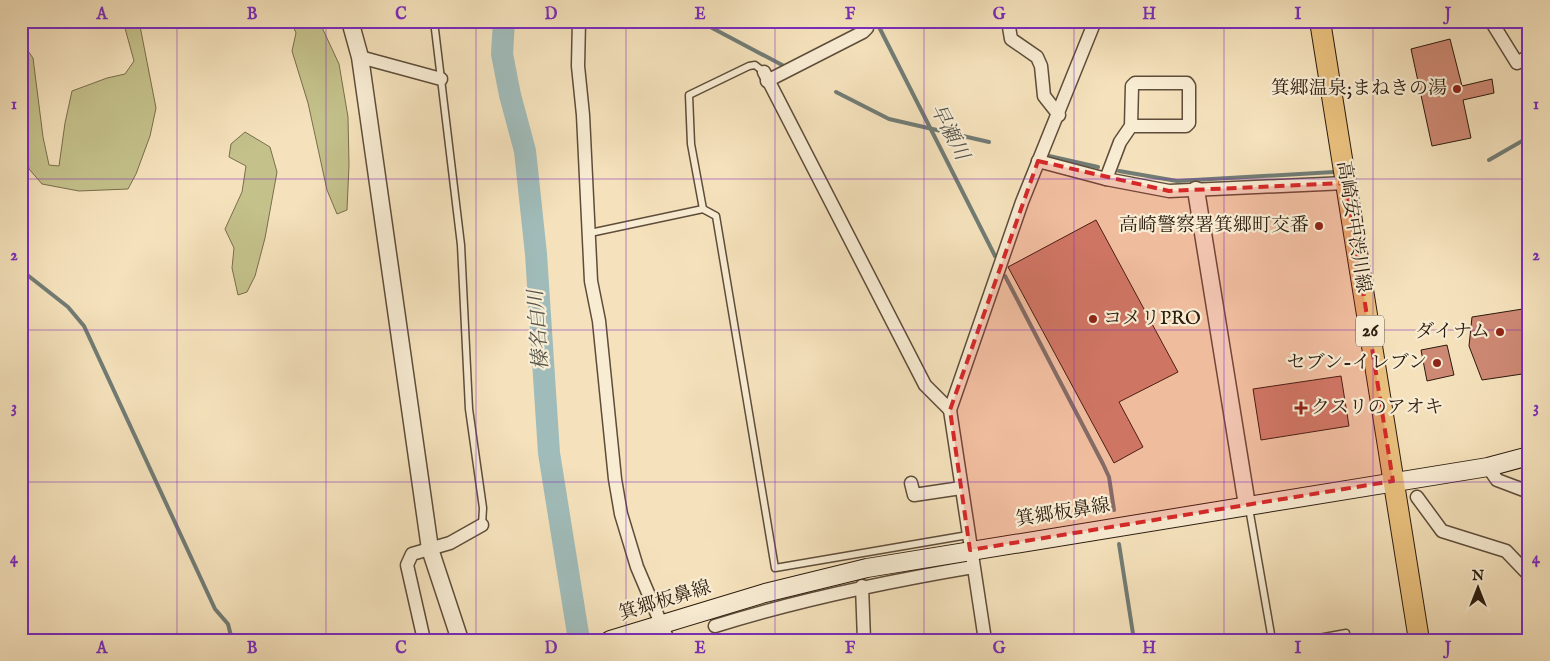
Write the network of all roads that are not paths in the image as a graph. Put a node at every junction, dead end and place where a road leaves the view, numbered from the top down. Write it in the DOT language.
graph roads {
  1 [pos="350,21"];
  2 [pos="434,21"];
  3 [pos="579,21"];
  4 [pos="865,21"];
  5 [pos="1008,21"];
  6 [pos="1095,21"];
  7 [pos="1320,21"];
  8 [pos="1491,21"];
  9 [pos="1529,56"];
  10 [pos="360,57"];
  11 [pos="765,77"];
  12 [pos="441,79"];
  13 [pos="1059,115"];
  14 [pos="1132,126"];
  15 [pos="1038,161"];
  16 [pos="1106,179"];
  17 [pos="1346,183"];
  18 [pos="1196,190"];
  19 [pos="703,208"];
  20 [pos="590,234"];
  21 [pos="950,410"];
  22 [pos="1529,456"];
  23 [pos="1488,466"];
  24 [pos="1393,481"];
  25 [pos="911,483"];
  26 [pos="961,488"];
  27 [pos="1529,492"];
  28 [pos="1417,497"];
  29 [pos="1247,505"];
  30 [pos="482,525"];
  31 [pos="430,549"];
  32 [pos="970,551"];
  33 [pos="1529,574"];
  34 [pos="862,586"];
  35 [pos="715,626"];
  36 [pos="661,630"];
  37 [pos="1346,633"];
  38 [pos="1272,638"];
  39 [pos="424,640"];
  40 [pos="460,640"];
  41 [pos="610,640"];
  42 [pos="864,640"];
  43 [pos="985,640"];
  44 [pos="1254,640"];
  45 [pos="1308,640"];
  46 [pos="1419,640"];
  1 -- 10 [label="street"];
  2 -- 12 [label="lane"];
  3 -- 20 [label="street"];
  4 -- 11 [label="street"];
  5 -- 13 [label="street"];
  6 -- 13 [label="street"];
  7 -- 17 [label="main road, 高崎安中渋川線 / 26"];
  8 -- 9 [label="street"];
  10 -- 12 [label="street"];
  10 -- 31 [label="street"];
  11 -- 19 [label="lane"];
  11 -- 21 [label="street"];
  12 -- 30 [label="lane"];
  13 -- 15 [label="street"];
  14 -- 14 [label="street"];
  14 -- 16 [label="street"];
  15 -- 16 [label="street"];
  15 -- 21 [label="street"];
  16 -- 18 [label="street"];
  17 -- 18 [label="street"];
  17 -- 24 [label="main road, 高崎安中渋川線 / 26"];
  18 -- 29 [label="street"];
  19 -- 20 [label="lane"];
  19 -- 32 [label="lane"];
  20 -- 36 [label="street"];
  21 -- 26 [label="street"];
  22 -- 23 [label="main road, 箕郷板鼻線"];
  23 -- 24 [label="main road, 箕郷板鼻線"];
  23 -- 27 [label="street"];
  24 -- 29 [label="main road, 箕郷板鼻線"];
  24 -- 46 [label="main road, 高崎安中渋川線 / 26"];
  25 -- 26 [label="street"];
  26 -- 32 [label="street"];
  28 -- 33 [label="street"];
  29 -- 32 [label="main road, 箕郷板鼻線"];
  29 -- 38 [label="lane"];
  30 -- 31 [label="street"];
  31 -- 39 [label="street"];
  31 -- 40 [label="street"];
  32 -- 34 [label="street"];
  32 -- 36 [label="main road, 箕郷板鼻線"];
  32 -- 43 [label="street"];
  34 -- 35 [label="street"];
  34 -- 42 [label="street"];
  36 -- 41 [label="main road, 箕郷板鼻線"];
  37 -- 45 [label="lane"];
  38 -- 44 [label="lane"];
}
